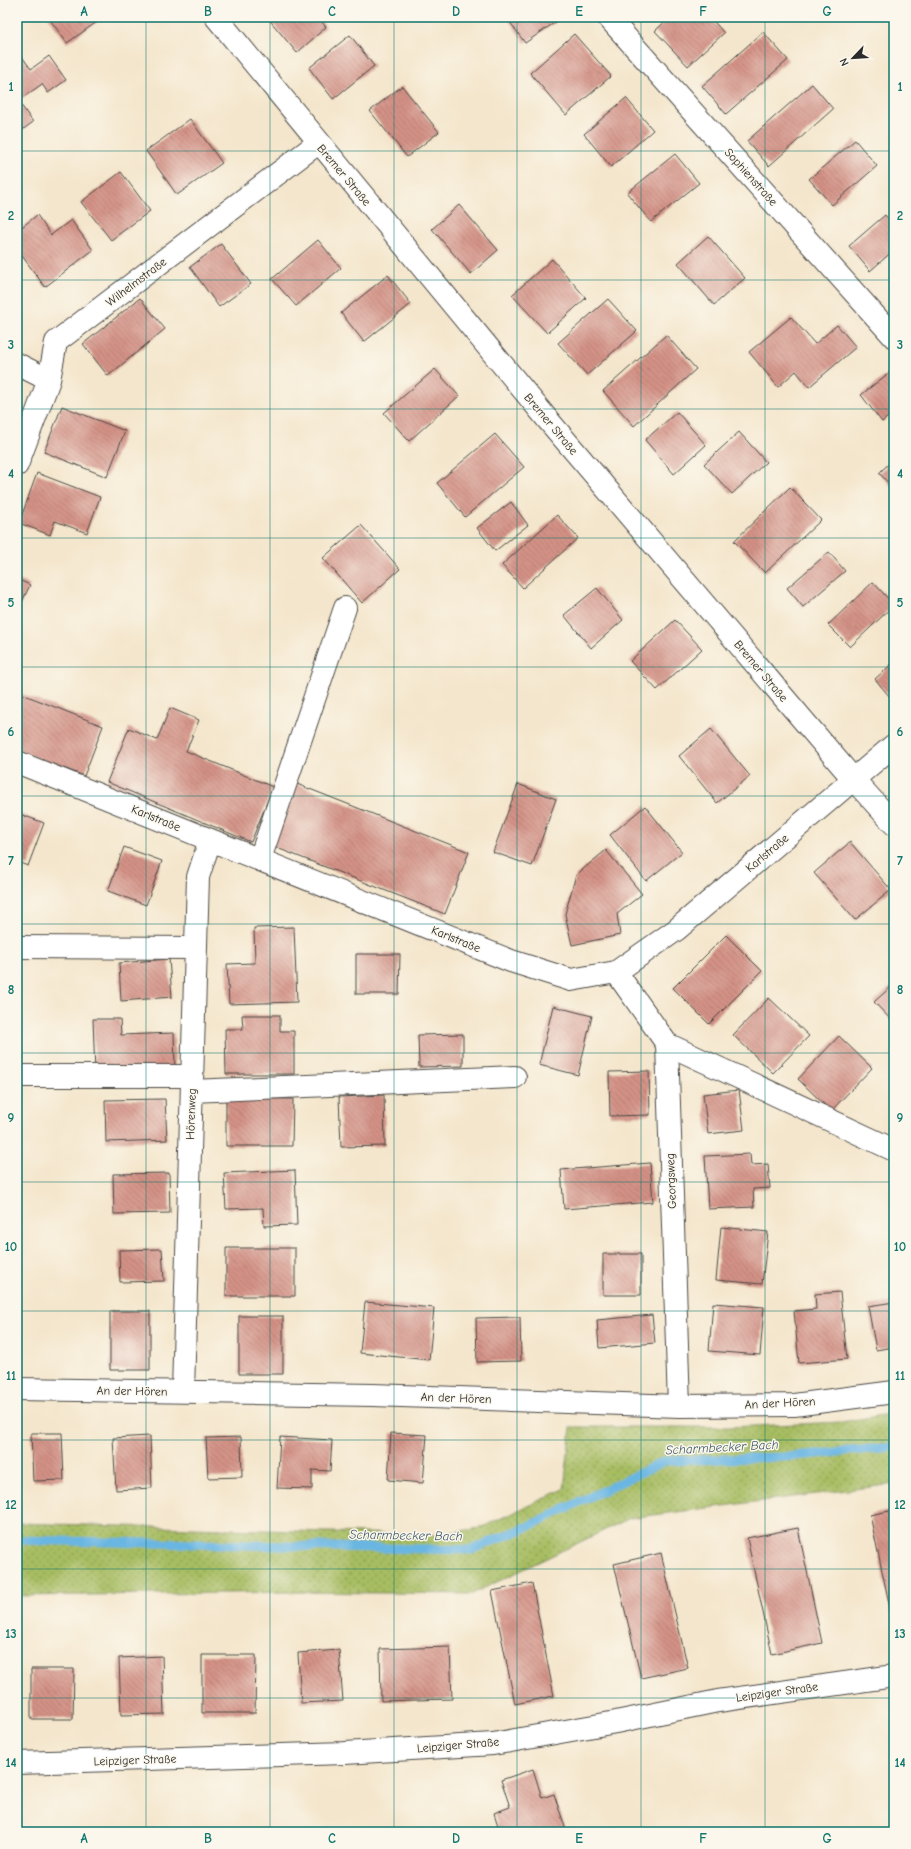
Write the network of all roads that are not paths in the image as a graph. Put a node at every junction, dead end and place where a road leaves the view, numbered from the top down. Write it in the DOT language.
graph roads {
  1 [pos="216,17"];
  2 [pos="608,17"];
  3 [pos="318,143"];
  4 [pos="894,337"];
  5 [pos="17,364"];
  6 [pos="49,380"];
  7 [pos="17,465"];
  8 [pos="345,608"];
  9 [pos="894,745"];
  10 [pos="17,762"];
  11 [pos="854,780"];
  12 [pos="894,824"];
  13 [pos="210,840"];
  14 [pos="260,859"];
  15 [pos="17,947"];
  16 [pos="196,948"];
  17 [pos="616,972"];
  18 [pos="667,1044"];
  19 [pos="17,1076"];
  20 [pos="515,1077"];
  21 [pos="192,1084"];
  22 [pos="894,1150"];
  23 [pos="17,1389"];
  24 [pos="183,1391"];
  25 [pos="894,1392"];
  26 [pos="679,1406"];
  27 [pos="894,1676"];
  28 [pos="17,1763"];
  1 -- 3 [label="street, Bremer Straße"];
  2 -- 4 [label="street, Sophienstraße"];
  3 -- 6 [label="street, Wilhelmstraße"];
  3 -- 11 [label="street, Bremer Straße"];
  5 -- 6 [label="street"];
  6 -- 7 [label="street, Wilhelmstraße"];
  8 -- 14 [label="street"];
  9 -- 11 [label="street, Karlstraße"];
  10 -- 13 [label="street, Karlstraße"];
  11 -- 12 [label="street, Bremer Straße"];
  11 -- 17 [label="street, Karlstraße"];
  13 -- 14 [label="street, Karlstraße"];
  13 -- 16 [label="street, Hörenweg"];
  14 -- 17 [label="street, Karlstraße"];
  15 -- 16 [label="street"];
  16 -- 21 [label="street, Hörenweg"];
  17 -- 18 [label="street"];
  18 -- 22 [label="street"];
  18 -- 26 [label="street, Georgsweg"];
  19 -- 21 [label="street"];
  20 -- 21 [label="street"];
  21 -- 24 [label="street, Hörenweg"];
  23 -- 24 [label="street, An der Hören"];
  24 -- 26 [label="street, An der Hören"];
  25 -- 26 [label="street, An der Hören"];
  27 -- 28 [label="street, Leipziger Straße"];
}
